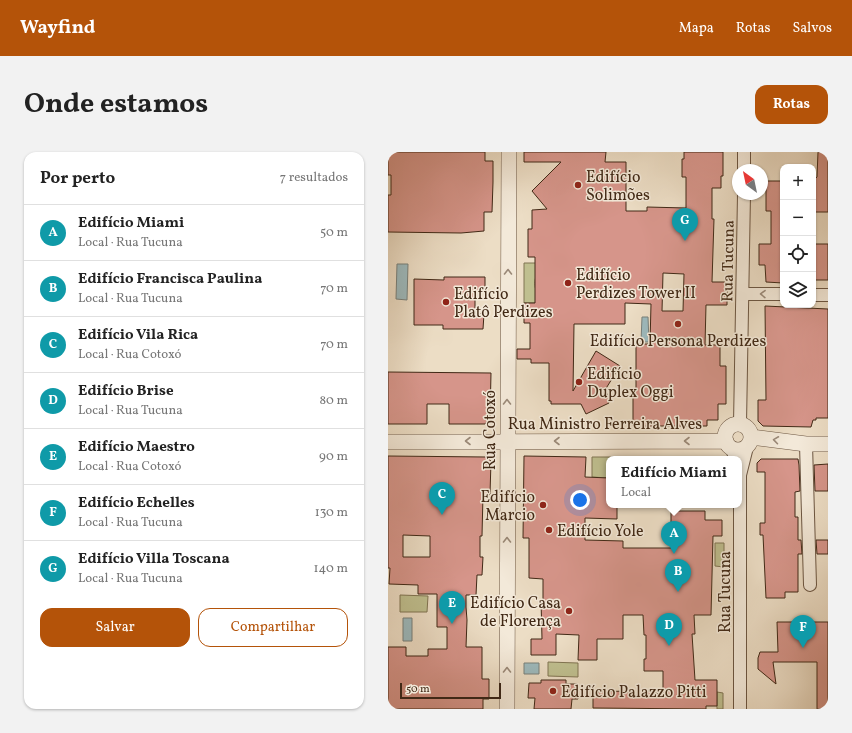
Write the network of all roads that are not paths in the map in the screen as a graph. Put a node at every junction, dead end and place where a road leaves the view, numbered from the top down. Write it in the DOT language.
graph roads {
  1 [pos="509,152"];
  2 [pos="744,152"];
  3 [pos="744,164"];
  4 [pos="744,200"];
  5 [pos="743,294"];
  6 [pos="780,294"];
  7 [pos="816,295"];
  8 [pos="828,295"];
  9 [pos="740,424"];
  10 [pos="506,441"];
  11 [pos="388,442"];
  12 [pos="806,444"];
  13 [pos="828,444"];
  14 [pos="738,446"];
  15 [pos="738,456"];
  16 [pos="739,508"];
  17 [pos="810,585"];
  18 [pos="507,709"];
  19 [pos="740,709"];
  10 -- 1 [label="street, Rua Cotoxó, one-way"];
  2 -- 3 [label="street"];
  4 -- 5 [label="street, Rua Tucuna"];
  6 -- 5 [label="street, one-way"];
  5 -- 9 [label="street, Rua Tucuna"];
  7 -- 8 [label="street"];
  9 -- 14 [label="street"];
  9 -- 14 [label="street"];
  10 -- 11 [label="street, Rua Ministro Ferreira Alves, one-way"];
  14 -- 10 [label="street, Rua Ministro Ferreira Alves, one-way"];
  18 -- 10 [label="street, Rua Cotoxó, one-way"];
  12 -- 13 [label="street, Rua Ministro Ferreira Alves"];
  12 -- 14 [label="street, Rua Ministro Ferreira Alves, one-way"];
  12 -- 17 [label="street"];
  14 -- 15 [label="street, Rua Tucuna"];
  16 -- 19 [label="street, Rua Tucuna"];
}
